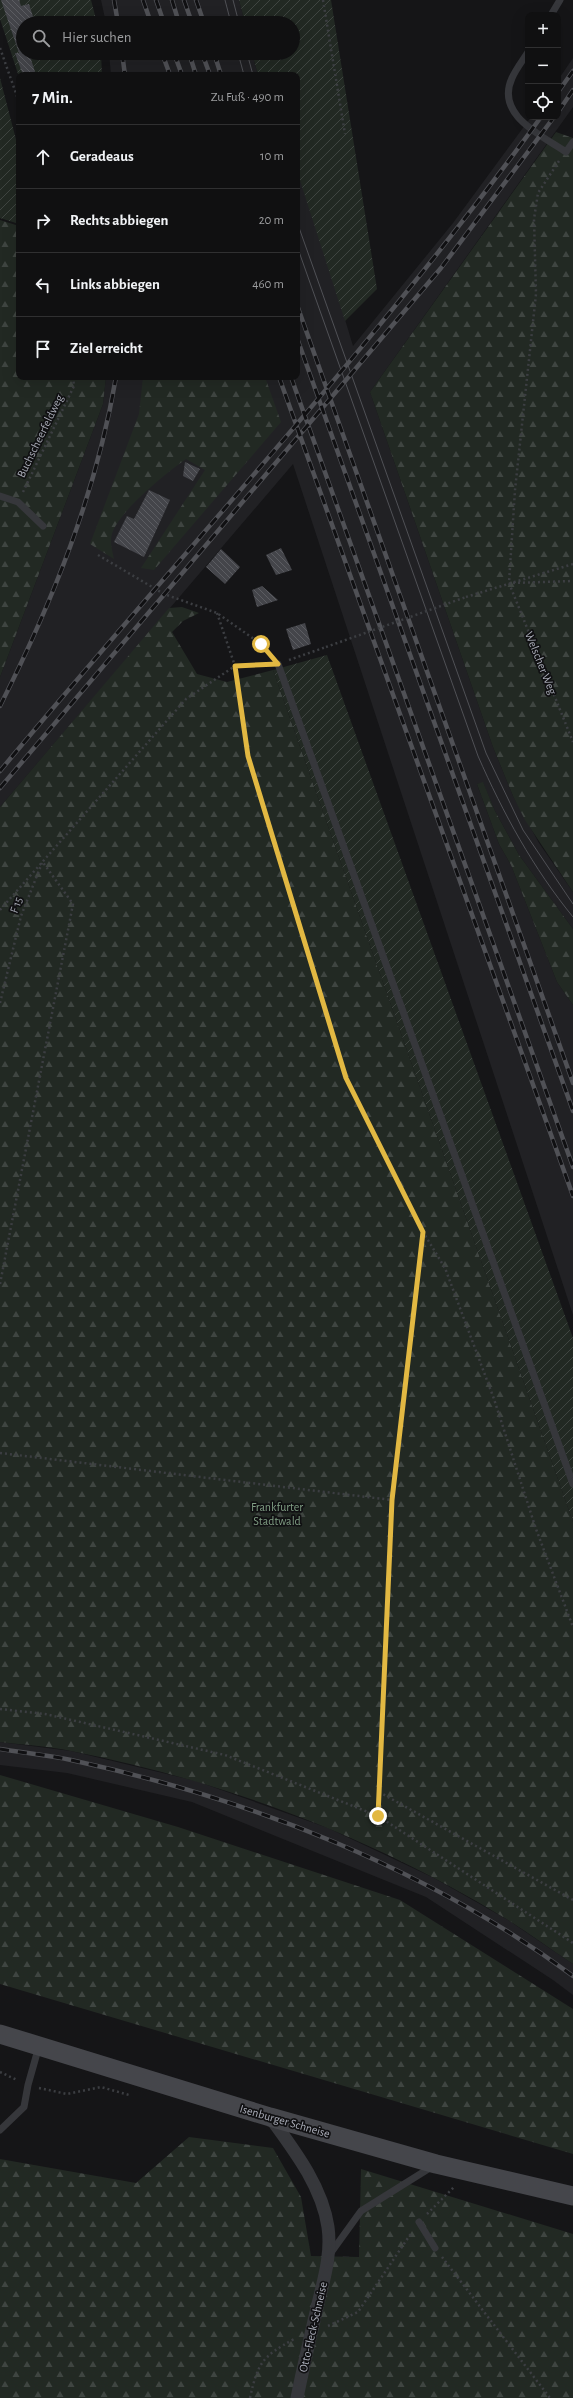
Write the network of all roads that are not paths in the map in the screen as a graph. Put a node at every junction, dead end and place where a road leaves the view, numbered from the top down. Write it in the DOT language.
graph roads {
  1 [pos="560,0"];
  2 [pos="553,12"];
  3 [pos="525,57"];
  4 [pos="573,142"];
  5 [pos="0,496"];
  6 [pos="44,526"];
  7 [pos="278,664"];
  8 [pos="573,1484"];
  9 [pos="0,2034"];
  10 [pos="39,2046"];
  11 [pos="270,2117"];
  12 [pos="0,2130"];
  13 [pos="436,2164"];
  14 [pos="573,2196"];
  15 [pos="419,2222"];
  16 [pos="435,2248"];
  17 [pos="329,2256"];
  18 [pos="297,2398"];
  1 -- 2 [label="lane"];
  3 -- 4 [label="lane"];
  5 -- 6 [label="lane"];
  7 -- 8 [label="lane"];
  9 -- 10 [label="main road, Isenburger Schneise"];
  10 -- 11 [label="main road, Isenburger Schneise"];
  10 -- 12 [label="lane"];
  11 -- 13 [label="main road, Isenburger Schneise"];
  11 -- 17 [label="street, Otto-Fleck-Schneise"];
  13 -- 14 [label="main road, Isenburger Schneise"];
  13 -- 17 [label="lane, Otto-Fleck-Schneise"];
  15 -- 16 [label="lane"];
  17 -- 18 [label="street, Otto-Fleck-Schneise"];
}
